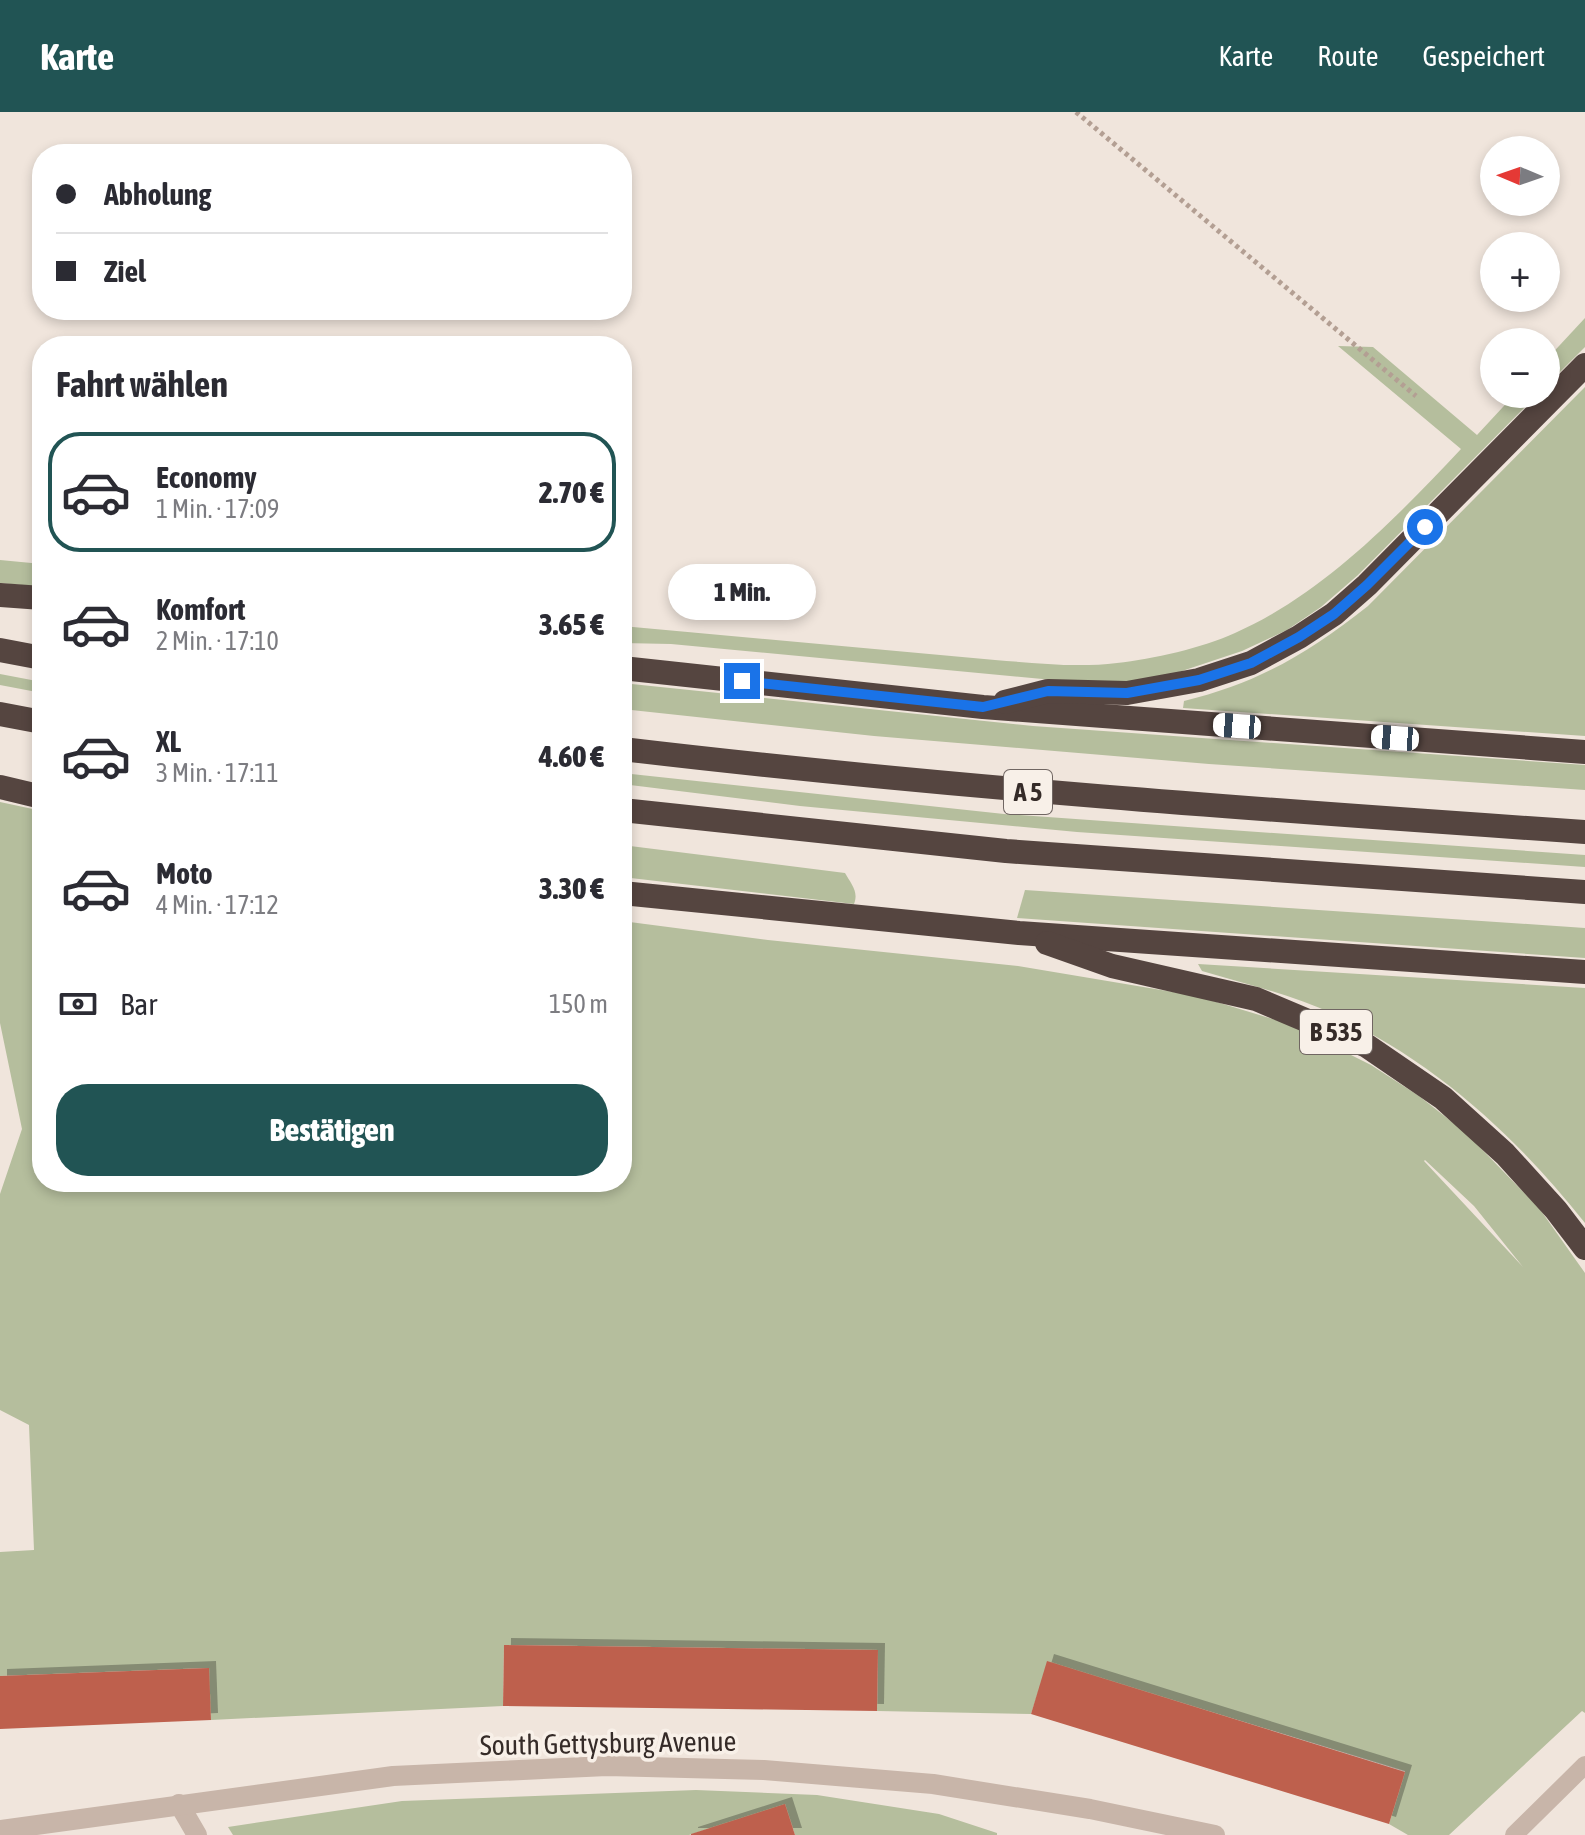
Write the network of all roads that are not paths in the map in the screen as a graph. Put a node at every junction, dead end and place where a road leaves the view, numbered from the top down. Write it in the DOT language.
graph roads {
  1 [pos="1585,365"];
  2 [pos="0,595"];
  3 [pos="32,597"];
  4 [pos="0,650"];
  5 [pos="32,656"];
  6 [pos="632,669"];
  7 [pos="983,707"];
  8 [pos="0,714"];
  9 [pos="32,720"];
  10 [pos="632,750"];
  11 [pos="1585,752"];
  12 [pos="0,787"];
  13 [pos="32,795"];
  14 [pos="632,811"];
  15 [pos="1585,832"];
  16 [pos="1585,892"];
  17 [pos="632,894"];
  18 [pos="1019,933"];
  19 [pos="1585,972"];
  20 [pos="1585,1248"];
  21 [pos="1585,1765"];
  22 [pos="179,1804"];
  23 [pos="0,1830"];
  24 [pos="197,1835"];
  25 [pos="1215,1835"];
  26 [pos="1514,1835"];
  1 -- 7 [label="highway"];
  2 -- 3 [label="highway"];
  4 -- 5 [label="highway"];
  6 -- 7 [label="highway"];
  7 -- 11 [label="highway"];
  8 -- 9 [label="highway"];
  10 -- 15 [label="highway, A 5"];
  12 -- 13 [label="highway"];
  14 -- 16 [label="highway, A 5"];
  17 -- 18 [label="highway"];
  18 -- 19 [label="highway"];
  18 -- 20 [label="highway, B 535"];
  21 -- 26 [label="lane"];
  22 -- 23 [label="street, South Gettysburg Avenue"];
  22 -- 24 [label="street"];
  22 -- 25 [label="street, South Gettysburg Avenue"];
}
